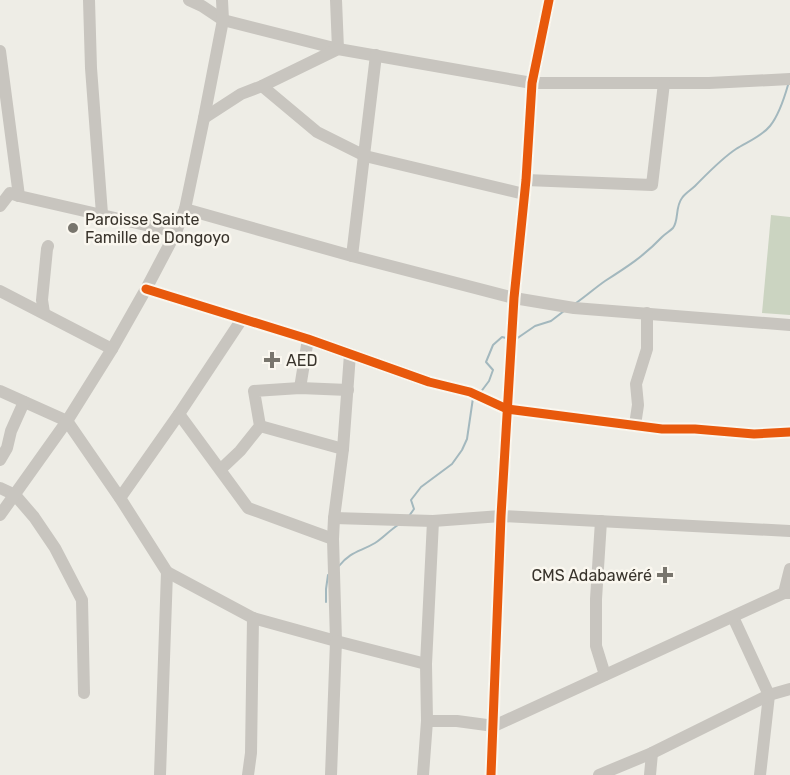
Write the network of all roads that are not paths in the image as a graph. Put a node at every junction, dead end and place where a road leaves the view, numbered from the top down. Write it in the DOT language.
graph roads {
  1 [pos="89,0"];
  2 [pos="189,0"];
  3 [pos="222,0"];
  4 [pos="336,0"];
  5 [pos="549,0"];
  6 [pos="223,20"];
  7 [pos="338,48"];
  8 [pos="0,51"];
  9 [pos="376,55"];
  10 [pos="790,80"];
  11 [pos="532,83"];
  12 [pos="664,83"];
  13 [pos="262,86"];
  14 [pos="204,118"];
  15 [pos="365,156"];
  16 [pos="526,180"];
  17 [pos="10,193"];
  18 [pos="524,194"];
  19 [pos="0,206"];
  20 [pos="185,209"];
  21 [pos="102,214"];
  22 [pos="176,232"];
  23 [pos="48,246"];
  24 [pos="352,256"];
  25 [pos="146,289"];
  26 [pos="0,291"];
  27 [pos="514,297"];
  28 [pos="647,312"];
  29 [pos="44,313"];
  30 [pos="242,318"];
  31 [pos="790,324"];
  32 [pos="308,339"];
  33 [pos="112,349"];
  34 [pos="350,354"];
  35 [pos="300,388"];
  36 [pos="348,390"];
  37 [pos="0,391"];
  38 [pos="24,402"];
  39 [pos="507,409"];
  40 [pos="179,414"];
  41 [pos="67,421"];
  42 [pos="634,425"];
  43 [pos="260,426"];
  44 [pos="790,432"];
  45 [pos="343,449"];
  46 [pos="0,460"];
  47 [pos="221,469"];
  48 [pos="0,488"];
  49 [pos="15,495"];
  50 [pos="120,498"];
  51 [pos="0,515"];
  52 [pos="501,516"];
  53 [pos="334,519"];
  54 [pos="433,521"];
  55 [pos="601,521"];
  56 [pos="790,531"];
  57 [pos="333,539"];
  58 [pos="790,569"];
  59 [pos="167,573"];
  60 [pos="787,594"];
  61 [pos="733,617"];
  62 [pos="253,618"];
  63 [pos="336,640"];
  64 [pos="426,664"];
  65 [pos="605,675"];
  66 [pos="790,689"];
  67 [pos="84,693"];
  68 [pos="769,694"];
  69 [pos="427,721"];
  70 [pos="494,726"];
  71 [pos="652,753"];
  72 [pos="160,775"];
  73 [pos="248,775"];
  74 [pos="331,775"];
  75 [pos="423,775"];
  76 [pos="491,775"];
  77 [pos="599,775"];
  78 [pos="650,775"];
  79 [pos="760,775"];
  1 -- 21 [label="street"];
  2 -- 6 [label="street"];
  3 -- 6 [label="street"];
  4 -- 7 [label="street"];
  5 -- 11 [label="street"];
  6 -- 7 [label="street"];
  6 -- 14 [label="street"];
  7 -- 9 [label="street"];
  7 -- 13 [label="street"];
  8 -- 17 [label="street"];
  9 -- 11 [label="street"];
  9 -- 15 [label="street"];
  10 -- 12 [label="street"];
  11 -- 12 [label="street"];
  11 -- 16 [label="street"];
  12 -- 16 [label="street"];
  13 -- 14 [label="street"];
  13 -- 15 [label="street"];
  14 -- 20 [label="street"];
  15 -- 18 [label="street"];
  15 -- 24 [label="street"];
  16 -- 18 [label="street"];
  17 -- 19 [label="street"];
  17 -- 21 [label="street"];
  18 -- 27 [label="street"];
  20 -- 22 [label="street"];
  20 -- 24 [label="street"];
  21 -- 22 [label="street"];
  22 -- 25 [label="street"];
  23 -- 29 [label="street"];
  24 -- 27 [label="street"];
  25 -- 30 [label="street"];
  25 -- 33 [label="street"];
  26 -- 29 [label="street"];
  27 -- 28 [label="street"];
  27 -- 39 [label="street"];
  28 -- 31 [label="street"];
  28 -- 42 [label="street"];
  29 -- 33 [label="street"];
  30 -- 32 [label="street"];
  30 -- 40 [label="street"];
  32 -- 34 [label="street"];
  32 -- 35 [label="street"];
  33 -- 41 [label="street"];
  34 -- 36 [label="street"];
  34 -- 39 [label="street"];
  35 -- 36 [label="street"];
  35 -- 43 [label="street"];
  36 -- 45 [label="street"];
  37 -- 38 [label="street"];
  38 -- 41 [label="street"];
  38 -- 46 [label="street"];
  39 -- 42 [label="street"];
  39 -- 52 [label="street"];
  40 -- 47 [label="street"];
  40 -- 50 [label="street"];
  41 -- 49 [label="street"];
  41 -- 50 [label="street"];
  42 -- 44 [label="street"];
  43 -- 45 [label="street"];
  43 -- 47 [label="street"];
  45 -- 53 [label="street"];
  47 -- 57 [label="street"];
  48 -- 49 [label="street"];
  49 -- 51 [label="street"];
  49 -- 67 [label="street"];
  50 -- 59 [label="street"];
  52 -- 54 [label="street"];
  52 -- 55 [label="street"];
  52 -- 70 [label="street"];
  53 -- 54 [label="street"];
  53 -- 57 [label="street"];
  54 -- 64 [label="street"];
  55 -- 56 [label="street"];
  55 -- 65 [label="street"];
  57 -- 63 [label="street"];
  58 -- 60 [label="street"];
  59 -- 62 [label="street"];
  59 -- 72 [label="street"];
  60 -- 61 [label="street"];
  61 -- 65 [label="street"];
  61 -- 68 [label="street"];
  62 -- 63 [label="street"];
  62 -- 73 [label="street"];
  63 -- 64 [label="street"];
  63 -- 74 [label="street"];
  64 -- 69 [label="street"];
  65 -- 70 [label="street"];
  66 -- 68 [label="street"];
  68 -- 71 [label="street"];
  68 -- 79 [label="street"];
  69 -- 70 [label="street"];
  69 -- 75 [label="street"];
  70 -- 76 [label="street"];
  71 -- 77 [label="street"];
  71 -- 78 [label="street"];
}
